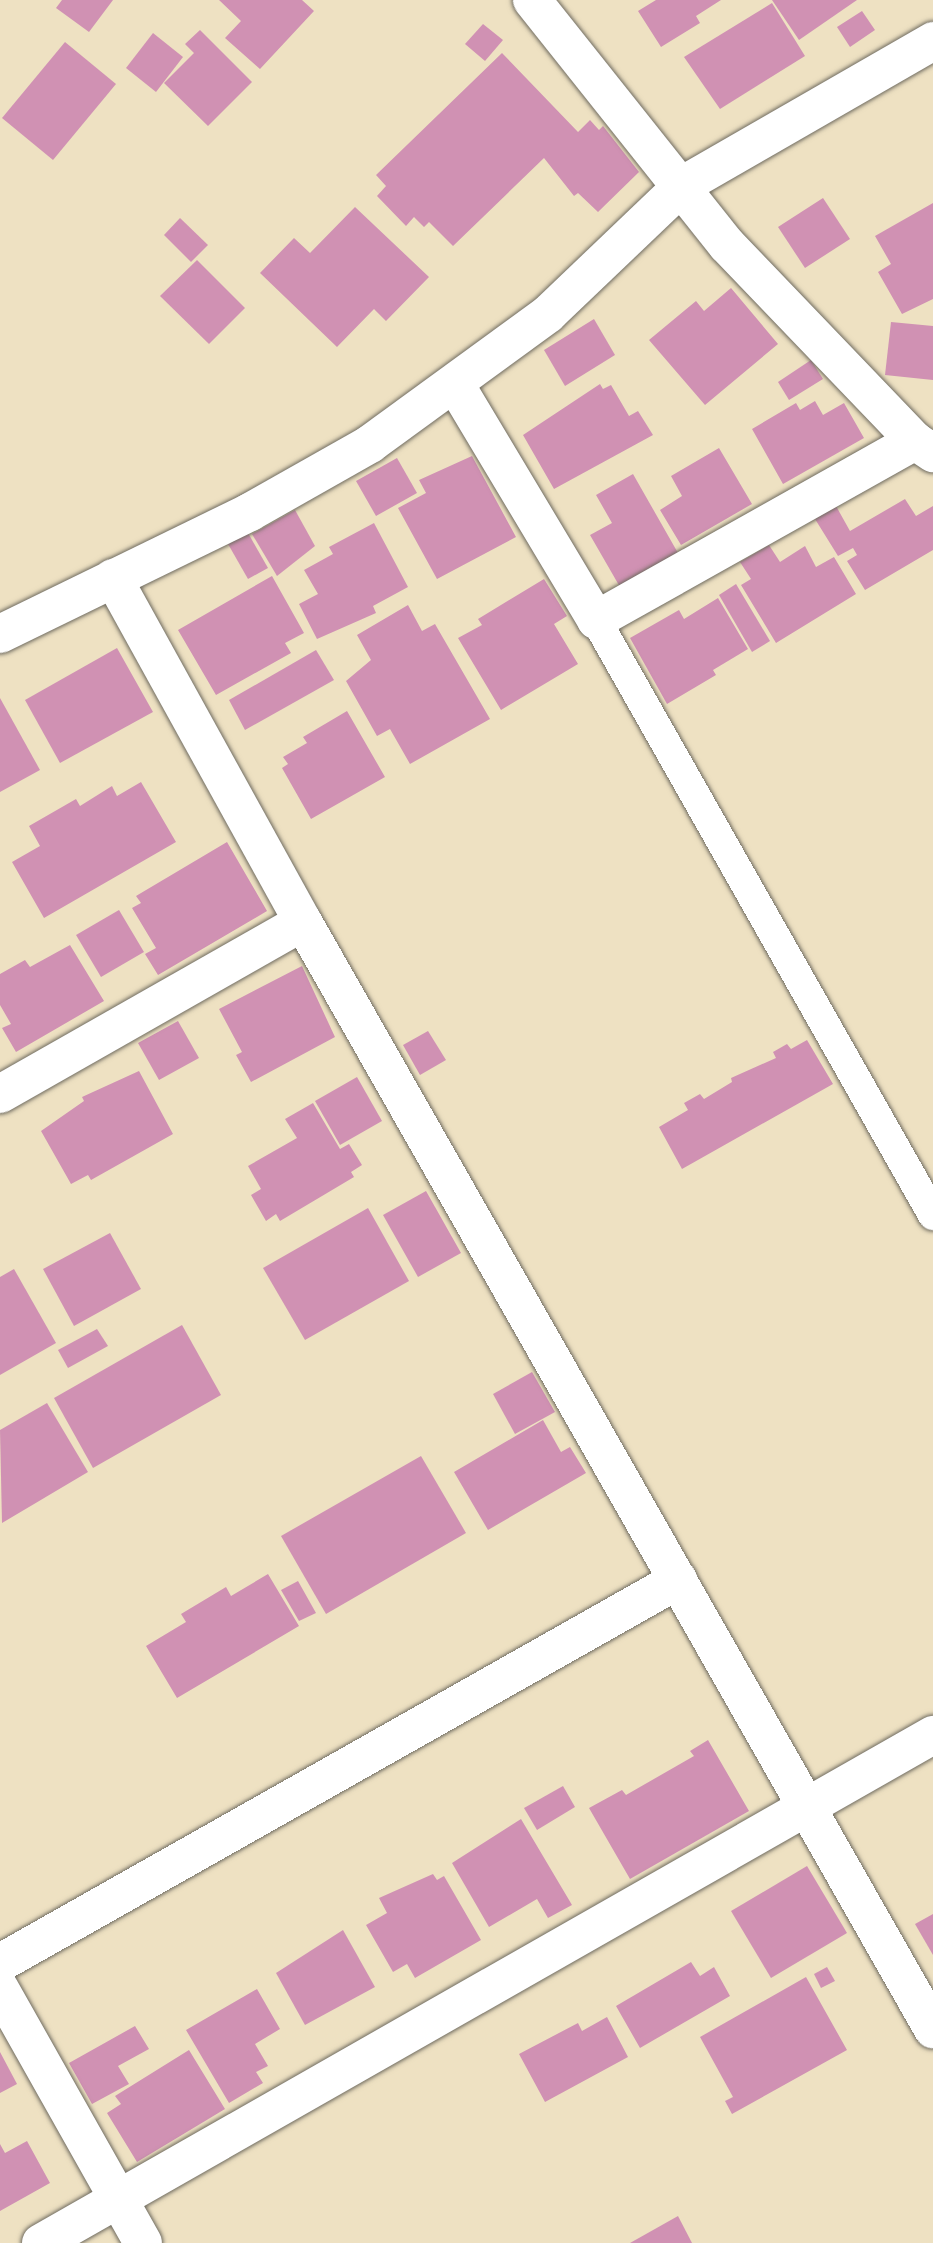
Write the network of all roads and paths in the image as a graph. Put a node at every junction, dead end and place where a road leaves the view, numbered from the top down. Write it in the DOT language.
graph roads {
  1 [pos="532,0"];
  2 [pos="933,41"];
  3 [pos="683,185"];
  4 [pos="455,384"];
  5 [pos="924,447"];
  6 [pos="113,578"];
  7 [pos="596,620"];
  8 [pos="0,634"];
  9 [pos="303,922"];
  10 [pos="0,1094"];
  11 [pos="933,1215"];
  12 [pos="678,1580"];
  13 [pos="933,1735"];
  14 [pos="807,1805"];
  15 [pos="0,1964"];
  16 [pos="0,1989"];
  17 [pos="933,2029"];
  18 [pos="118,2199"];
  19 [pos="41,2243"];
  20 [pos="144,2243"];
  1 -- 3 [label="street"];
  2 -- 3 [label="street"];
  3 -- 4 [label="street"];
  3 -- 5 [label="street"];
  4 -- 6 [label="street"];
  4 -- 7 [label="street"];
  5 -- 7 [label="street"];
  6 -- 8 [label="street"];
  6 -- 9 [label="street"];
  7 -- 11 [label="lane"];
  9 -- 10 [label="street"];
  9 -- 12 [label="street"];
  12 -- 14 [label="street"];
  12 -- 15 [label="street"];
  13 -- 14 [label="street"];
  14 -- 17 [label="street"];
  14 -- 18 [label="street"];
  16 -- 18 [label="street"];
  18 -- 19 [label="street"];
  18 -- 20 [label="street"];
}
